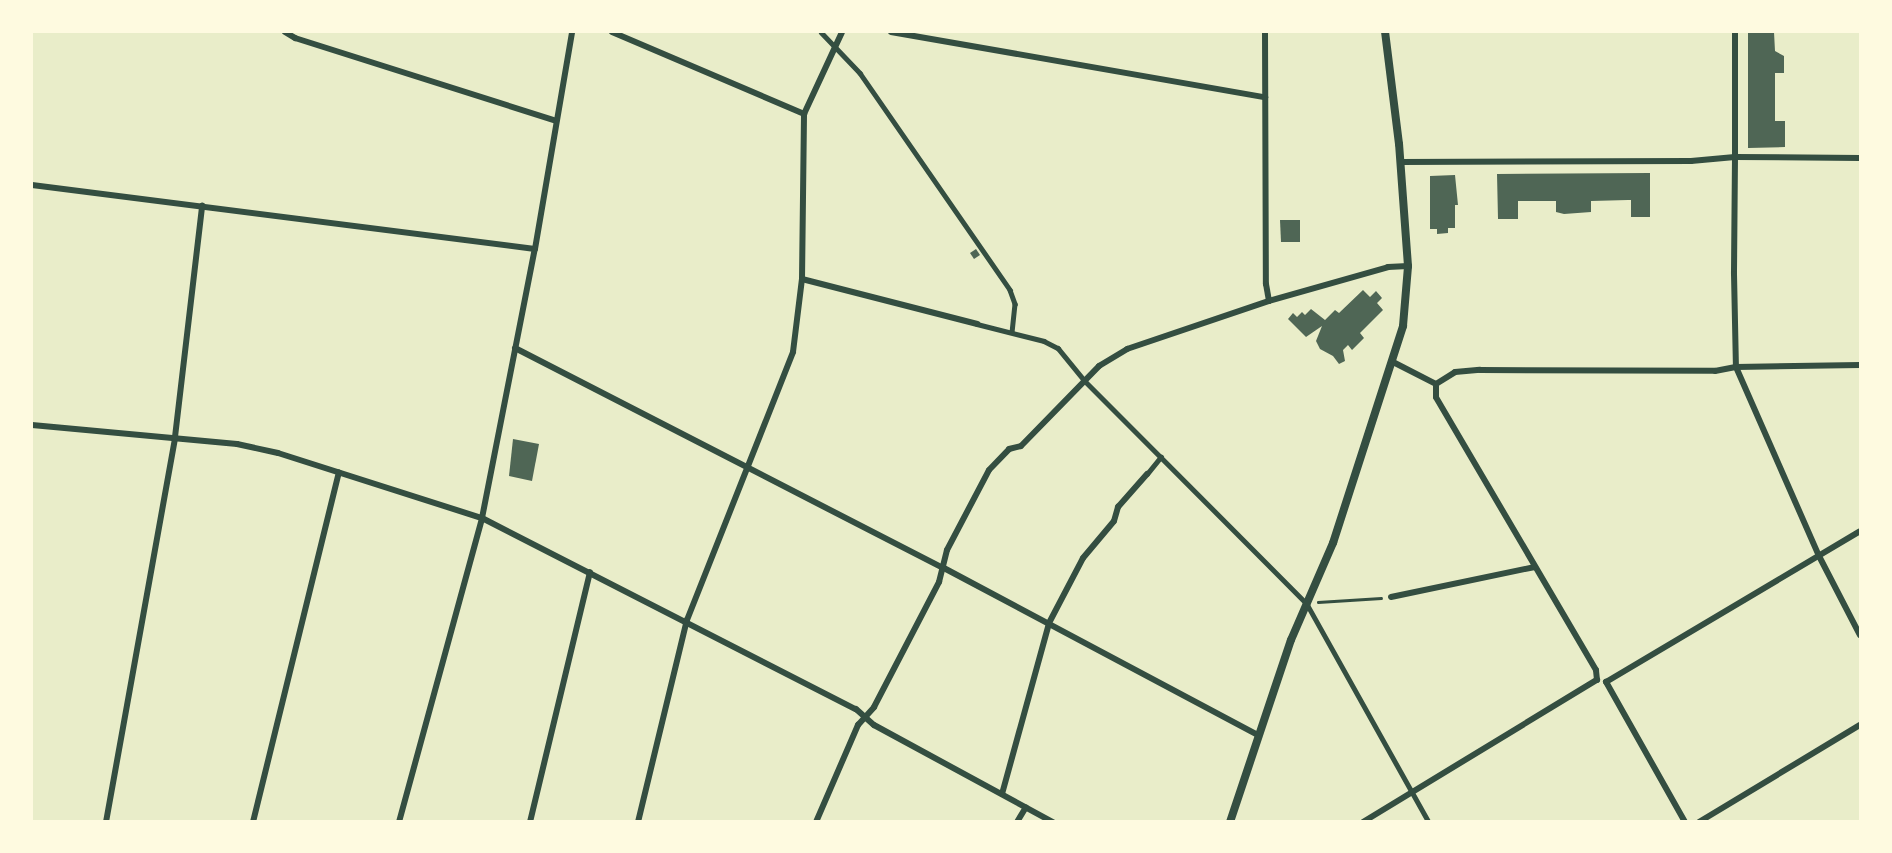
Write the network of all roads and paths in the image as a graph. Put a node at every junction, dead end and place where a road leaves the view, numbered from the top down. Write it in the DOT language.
graph roads {
  1 [pos="285,32"];
  2 [pos="572,32"];
  3 [pos="612,32"];
  4 [pos="821,32"];
  5 [pos="842,32"];
  6 [pos="891,32"];
  7 [pos="1265,32"];
  8 [pos="1385,32"];
  9 [pos="1734,32"];
  10 [pos="836,44"];
  11 [pos="1265,97"];
  12 [pos="804,114"];
  13 [pos="555,121"];
  14 [pos="1735,158"];
  15 [pos="1860,158"];
  16 [pos="1401,162"];
  17 [pos="32,185"];
  18 [pos="202,206"];
  19 [pos="535,249"];
  20 [pos="1408,266"];
  21 [pos="802,279"];
  22 [pos="1269,301"];
  23 [pos="977,324"];
  24 [pos="1012,332"];
  25 [pos="515,348"];
  26 [pos="1394,362"];
  27 [pos="1860,365"];
  28 [pos="1736,367"];
  29 [pos="1085,381"];
  30 [pos="1436,384"];
  31 [pos="32,425"];
  32 [pos="175,437"];
  33 [pos="1161,457"];
  34 [pos="747,467"];
  35 [pos="339,472"];
  36 [pos="1148,472"];
  37 [pos="482,518"];
  38 [pos="1860,531"];
  39 [pos="1819,556"];
  40 [pos="942,567"];
  41 [pos="1535,567"];
  42 [pos="590,572"];
  43 [pos="1391,597"];
  44 [pos="1307,604"];
  45 [pos="687,620"];
  46 [pos="1049,622"];
  47 [pos="1860,635"];
  48 [pos="865,717"];
  49 [pos="1860,725"];
  50 [pos="1258,735"];
  51 [pos="1410,792"];
  52 [pos="1002,794"];
  53 [pos="1026,807"];
  54 [pos="106,821"];
  55 [pos="253,821"];
  56 [pos="399,821"];
  57 [pos="530,821"];
  58 [pos="638,821"];
  59 [pos="816,821"];
  60 [pos="1017,821"];
  61 [pos="1054,821"];
  62 [pos="1230,821"];
  63 [pos="1363,821"];
  64 [pos="1429,821"];
  65 [pos="1685,821"];
  66 [pos="1699,821"];
  1 -- 13 [label="street"];
  2 -- 13 [label="street"];
  3 -- 12 [label="street"];
  4 -- 10 [label="street"];
  5 -- 10 [label="street"];
  6 -- 11 [label="street"];
  7 -- 11 [label="street"];
  8 -- 16 [label="street"];
  9 -- 14 [label="street"];
  10 -- 12 [label="street"];
  10 -- 24 [label="street"];
  11 -- 22 [label="street"];
  12 -- 21 [label="street"];
  13 -- 19 [label="street"];
  14 -- 15 [label="street"];
  14 -- 16 [label="street"];
  14 -- 28 [label="street"];
  16 -- 20 [label="street"];
  17 -- 18 [label="street"];
  18 -- 19 [label="street"];
  18 -- 32 [label="street"];
  19 -- 25 [label="street"];
  20 -- 22 [label="street"];
  20 -- 26 [label="street"];
  21 -- 23 [label="street"];
  21 -- 34 [label="street"];
  22 -- 29 [label="street"];
  23 -- 24 [label="street"];
  24 -- 29 [label="street"];
  25 -- 34 [label="street"];
  25 -- 37 [label="street"];
  26 -- 30 [label="street"];
  26 -- 44 [label="street"];
  27 -- 28 [label="street"];
  28 -- 30 [label="street"];
  28 -- 39 [label="street"];
  29 -- 33 [label="street"];
  29 -- 40 [label="street"];
  30 -- 41 [label="street"];
  31 -- 32 [label="street"];
  32 -- 35 [label="street"];
  32 -- 54 [label="street"];
  33 -- 36 [label="street"];
  33 -- 44 [label="street"];
  34 -- 40 [label="street"];
  34 -- 45 [label="street"];
  35 -- 37 [label="street"];
  35 -- 55 [label="street"];
  36 -- 46 [label="street"];
  37 -- 42 [label="street"];
  37 -- 56 [label="street"];
  38 -- 39 [label="street"];
  39 -- 47 [label="street"];
  39 -- 65 [label="street"];
  40 -- 46 [label="street"];
  40 -- 48 [label="street"];
  41 -- 43 [label="street"];
  41 -- 51 [label="street"];
  42 -- 45 [label="street"];
  42 -- 57 [label="street"];
  43 -- 44 [label="path"];
  44 -- 50 [label="street"];
  44 -- 51 [label="street"];
  45 -- 48 [label="street"];
  45 -- 58 [label="street"];
  46 -- 50 [label="street"];
  46 -- 52 [label="street"];
  48 -- 52 [label="street"];
  48 -- 59 [label="street"];
  49 -- 66 [label="street"];
  50 -- 62 [label="street"];
  51 -- 63 [label="street"];
  51 -- 64 [label="street"];
  52 -- 53 [label="street"];
  53 -- 60 [label="street"];
  53 -- 61 [label="street"];
}
